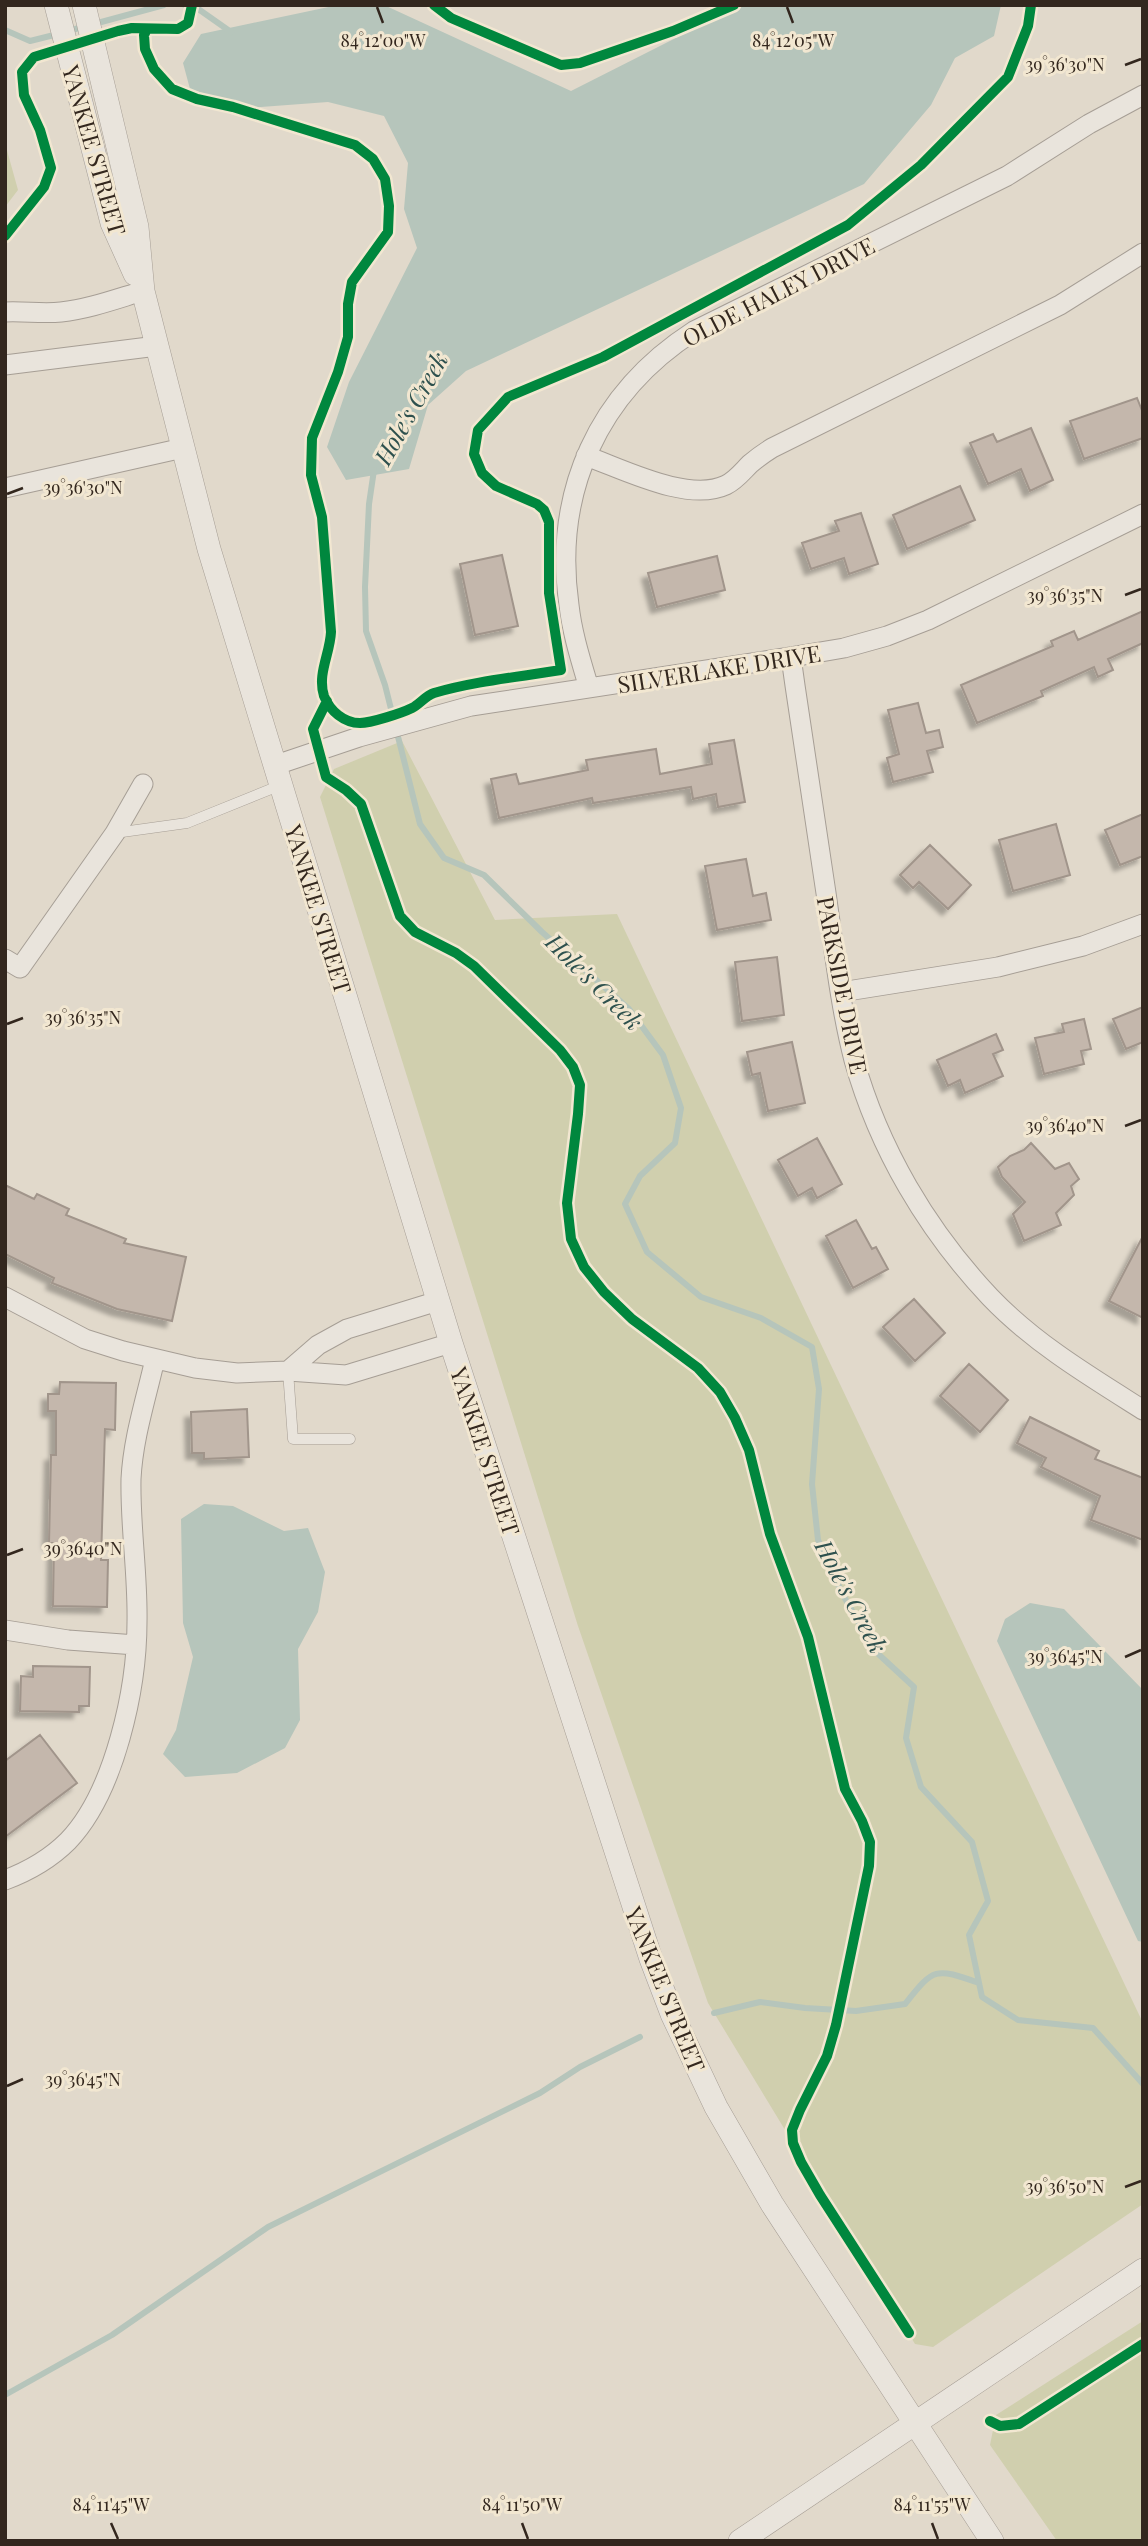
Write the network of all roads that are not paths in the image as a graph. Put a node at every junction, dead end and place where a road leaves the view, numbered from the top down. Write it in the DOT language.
graph roads {
  1 [pos="85,8"];
  2 [pos="58,12"];
  3 [pos="1143,94"];
  4 [pos="1143,253"];
  5 [pos="143,291"];
  6 [pos="5,312"];
  7 [pos="157,346"];
  8 [pos="5,365"];
  9 [pos="183,448"];
  10 [pos="586,456"];
  11 [pos="5,488"];
  12 [pos="1143,514"];
  13 [pos="791,657"];
  14 [pos="589,688"];
  15 [pos="279,775"];
  16 [pos="143,785"];
  17 [pos="115,833"];
  18 [pos="1143,924"];
  19 [pos="5,959"];
  20 [pos="841,992"];
  21 [pos="5,1297"];
  22 [pos="438,1301"];
  23 [pos="451,1343"];
  24 [pos="155,1359"];
  25 [pos="288,1371"];
  26 [pos="1143,1410"];
  27 [pos="350,1439"];
  28 [pos="5,1630"];
  29 [pos="136,1645"];
  30 [pos="5,1880"];
  31 [pos="1143,2270"];
  32 [pos="915,2424"];
  33 [pos="740,2541"];
  34 [pos="992,2541"];
  1 -- 5 [label="street, YANKEE STREET"];
  2 -- 5 [label="street, YANKEE STREET"];
  3 -- 10 [label="street, OLDE HALEY DRIVE"];
  4 -- 10 [label="street"];
  5 -- 6 [label="street"];
  5 -- 7 [label="street, YANKEE STREET"];
  7 -- 8 [label="street"];
  7 -- 9 [label="street, YANKEE STREET"];
  9 -- 11 [label="street"];
  9 -- 15 [label="street, YANKEE STREET"];
  10 -- 14 [label="street, OLDE HALEY DRIVE"];
  12 -- 13 [label="street, SILVERLAKE DRIVE"];
  13 -- 14 [label="street, SILVERLAKE DRIVE"];
  13 -- 20 [label="street, PARKSIDE DRIVE"];
  14 -- 15 [label="street, SILVERLAKE DRIVE"];
  15 -- 17 [label="lane"];
  15 -- 22 [label="street, YANKEE STREET"];
  16 -- 17 [label="street"];
  17 -- 19 [label="street"];
  18 -- 20 [label="street"];
  20 -- 26 [label="street, PARKSIDE DRIVE"];
  21 -- 24 [label="street"];
  22 -- 23 [label="street, YANKEE STREET"];
  22 -- 25 [label="street"];
  23 -- 25 [label="street"];
  23 -- 32 [label="street, YANKEE STREET"];
  24 -- 25 [label="street"];
  24 -- 29 [label="street"];
  25 -- 27 [label="lane"];
  28 -- 29 [label="street"];
  29 -- 30 [label="street"];
  31 -- 32 [label="street"];
  32 -- 33 [label="street"];
  32 -- 34 [label="street, YANKEE STREET"];
}
